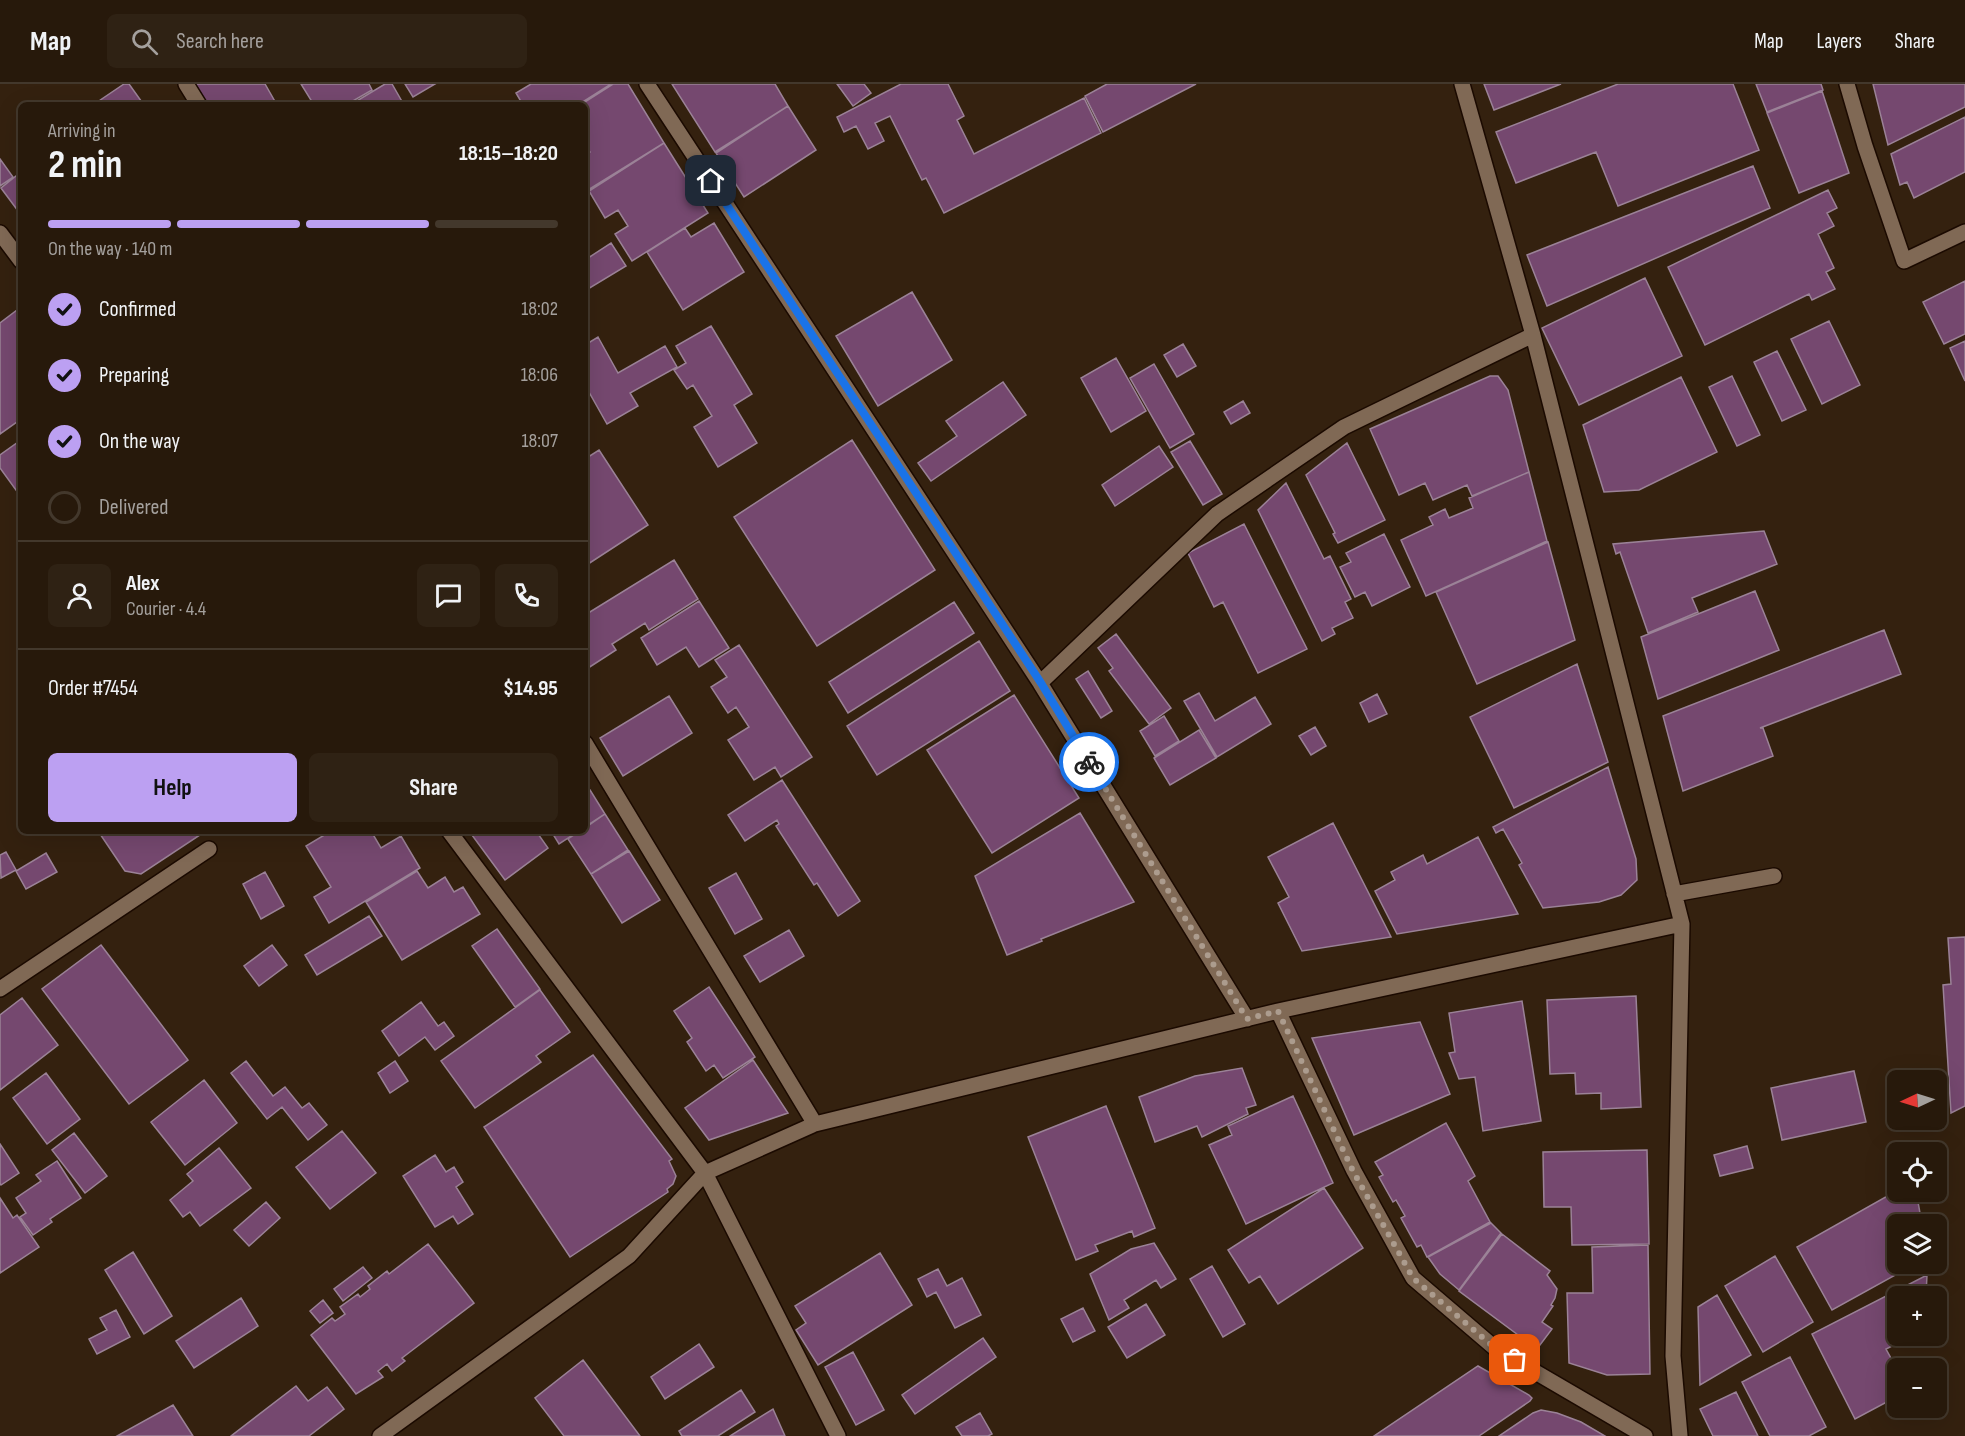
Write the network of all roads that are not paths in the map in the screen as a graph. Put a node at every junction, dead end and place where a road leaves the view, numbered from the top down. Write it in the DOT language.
graph roads {
  1 [pos="186,84"];
  2 [pos="648,84"];
  3 [pos="1462,84"];
  4 [pos="1847,84"];
  5 [pos="197,102"];
  6 [pos="1965,232"];
  7 [pos="0,233"];
  8 [pos="18,257"];
  9 [pos="1533,335"];
  10 [pos="1041,683"];
  11 [pos="588,748"];
  12 [pos="451,834"];
  13 [pos="209,849"];
  14 [pos="1774,876"];
  15 [pos="1674,894"];
  16 [pos="1682,924"];
  17 [pos="0,989"];
  18 [pos="1278,1011"];
  19 [pos="1247,1019"];
  20 [pos="815,1124"];
  21 [pos="705,1173"];
  22 [pos="380,1436"];
  23 [pos="838,1436"];
  24 [pos="1646,1436"];
  25 [pos="1680,1436"];
  1 -- 5 [label="street"];
  2 -- 10 [label="street"];
  3 -- 9 [label="street"];
  4 -- 6 [label="street"];
  7 -- 8 [label="street"];
  9 -- 10 [label="street"];
  9 -- 15 [label="street"];
  10 -- 19 [label="street"];
  11 -- 20 [label="street"];
  12 -- 21 [label="street"];
  13 -- 17 [label="street"];
  14 -- 15 [label="street"];
  15 -- 16 [label="street"];
  16 -- 18 [label="street"];
  16 -- 25 [label="street"];
  18 -- 19 [label="street"];
  18 -- 24 [label="street"];
  19 -- 20 [label="street"];
  20 -- 21 [label="street"];
  21 -- 22 [label="street"];
  21 -- 23 [label="street"];
}
